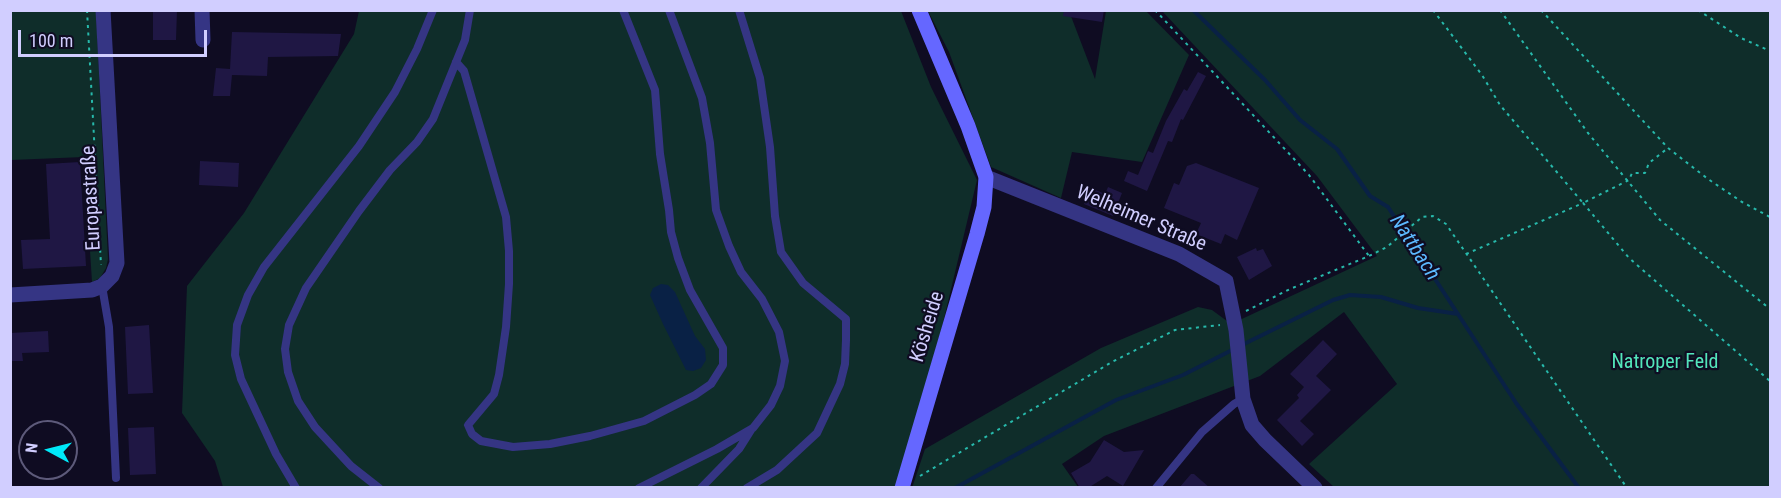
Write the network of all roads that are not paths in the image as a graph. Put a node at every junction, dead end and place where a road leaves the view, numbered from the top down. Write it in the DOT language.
graph roads {
  1 [pos="103,10"];
  2 [pos="202,10"];
  3 [pos="433,10"];
  4 [pos="470,10"];
  5 [pos="623,10"];
  6 [pos="669,10"];
  7 [pos="739,10"];
  8 [pos="919,10"];
  9 [pos="203,40"];
  10 [pos="456,62"];
  11 [pos="986,177"];
  12 [pos="102,286"];
  13 [pos="10,295"];
  14 [pos="1244,399"];
  15 [pos="753,428"];
  16 [pos="116,478"];
  17 [pos="902,487"];
  18 [pos="296,488"];
  19 [pos="379,488"];
  20 [pos="639,488"];
  21 [pos="701,488"];
  22 [pos="747,488"];
  23 [pos="1156,488"];
  24 [pos="1315,488"];
  1 -- 12 [label="street, Europastraße"];
  2 -- 9 [label="street"];
  3 -- 18 [label="lane"];
  4 -- 10 [label="lane"];
  5 -- 10 [label="lane"];
  6 -- 15 [label="lane"];
  7 -- 22 [label="lane"];
  8 -- 11 [label="street"];
  10 -- 19 [label="lane"];
  11 -- 14 [label="street, Welheimer Straße"];
  11 -- 17 [label="street, Kösheide"];
  12 -- 13 [label="street"];
  12 -- 16 [label="lane"];
  14 -- 23 [label="lane"];
  14 -- 24 [label="street, Welheimer Straße"];
  15 -- 20 [label="lane"];
  15 -- 21 [label="lane"];
}
